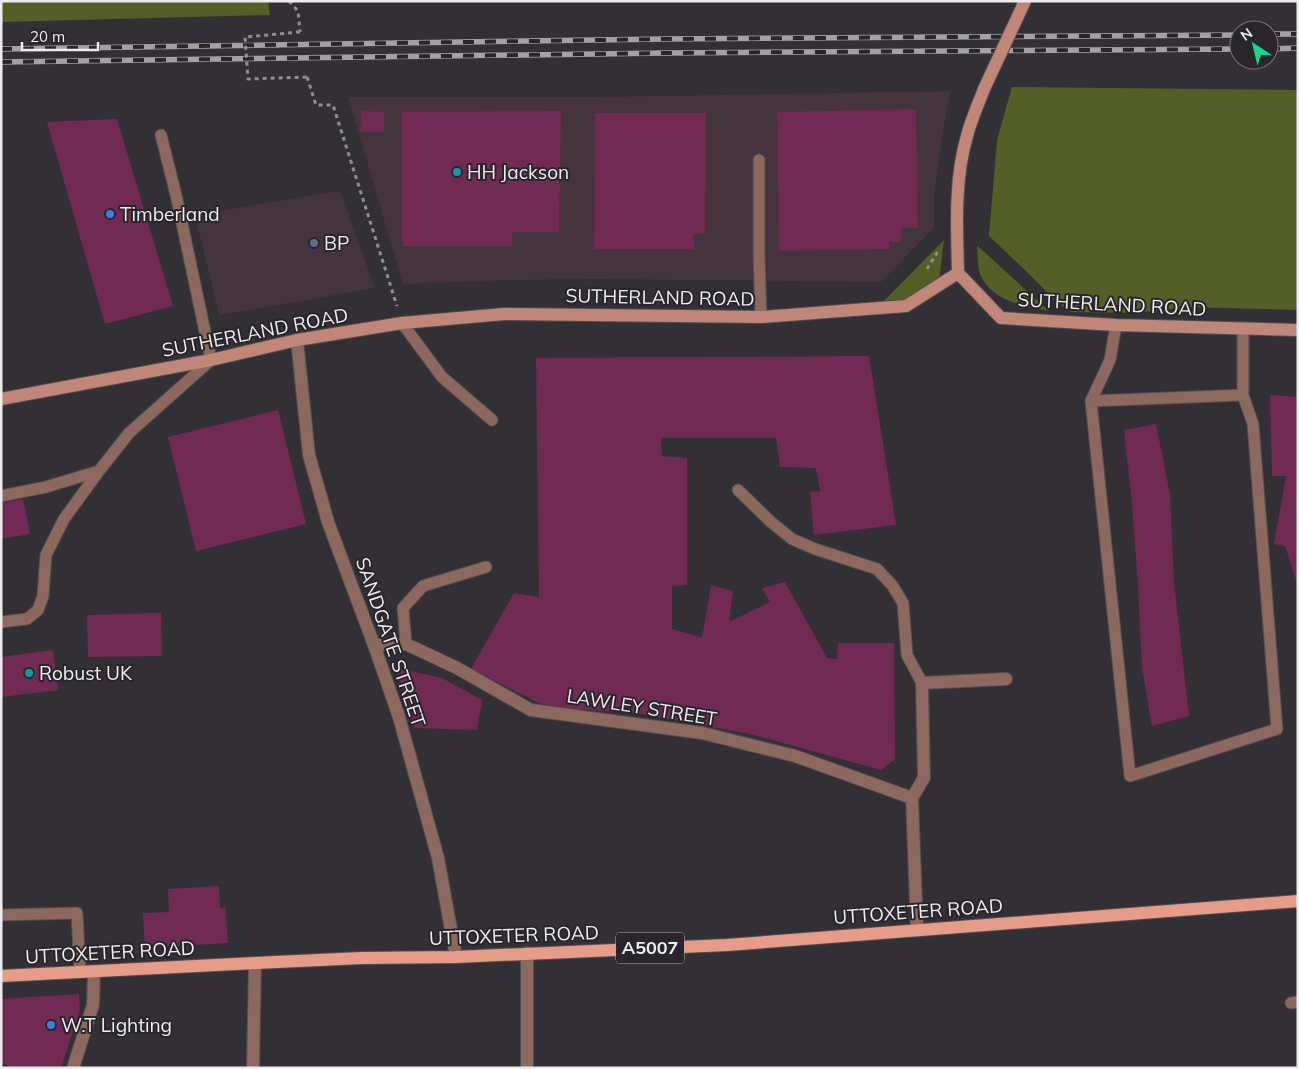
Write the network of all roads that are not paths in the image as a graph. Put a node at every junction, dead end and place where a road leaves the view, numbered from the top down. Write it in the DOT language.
graph roads {
  1 [pos="1025,1"];
  2 [pos="161,135"];
  3 [pos="758,160"];
  4 [pos="958,273"];
  5 [pos="761,317"];
  6 [pos="402,323"];
  7 [pos="1116,324"];
  8 [pos="1243,329"];
  9 [pos="1298,330"];
  10 [pos="297,340"];
  11 [pos="211,360"];
  12 [pos="1243,395"];
  13 [pos="1,399"];
  14 [pos="1091,401"];
  15 [pos="492,420"];
  16 [pos="99,471"];
  17 [pos="738,490"];
  18 [pos="1,496"];
  19 [pos="486,567"];
  20 [pos="1,622"];
  21 [pos="374,644"];
  22 [pos="406,644"];
  23 [pos="1006,679"];
  24 [pos="922,683"];
  25 [pos="912,798"];
  26 [pos="1298,901"];
  27 [pos="1,915"];
  28 [pos="917,930"];
  29 [pos="527,954"];
  30 [pos="456,956"];
  31 [pos="255,963"];
  32 [pos="80,972"];
  33 [pos="94,972"];
  34 [pos="1,976"];
  35 [pos="73,1068"];
  36 [pos="252,1068"];
  37 [pos="527,1068"];
  1 -- 4 [label="street, bridge"];
  2 -- 11 [label="lane"];
  3 -- 5 [label="lane"];
  4 -- 5 [label="street, SUTHERLAND ROAD"];
  4 -- 7 [label="street, SUTHERLAND ROAD"];
  5 -- 6 [label="street, SUTHERLAND ROAD"];
  6 -- 10 [label="street, SUTHERLAND ROAD"];
  6 -- 15 [label="lane"];
  7 -- 8 [label="street, SUTHERLAND ROAD"];
  7 -- 14 [label="lane"];
  8 -- 9 [label="street, SUTHERLAND ROAD"];
  8 -- 12 [label="lane"];
  10 -- 11 [label="street, SUTHERLAND ROAD"];
  10 -- 21 [label="street, SANDGATE STREET"];
  11 -- 13 [label="street, SUTHERLAND ROAD"];
  11 -- 16 [label="lane"];
  12 -- 14 [label="lane"];
  12 -- 14 [label="lane"];
  16 -- 18 [label="lane"];
  16 -- 20 [label="lane"];
  17 -- 24 [label="lane"];
  19 -- 22 [label="lane"];
  21 -- 22 [label="street, LAWLEY STREET"];
  21 -- 30 [label="street, SANDGATE STREET"];
  22 -- 25 [label="street, LAWLEY STREET"];
  23 -- 24 [label="street"];
  24 -- 25 [label="street"];
  25 -- 28 [label="street"];
  26 -- 28 [label="main road, UTTOXETER ROAD / A5007"];
  27 -- 32 [label="lane"];
  28 -- 29 [label="main road, UTTOXETER ROAD / A5007"];
  29 -- 30 [label="main road, UTTOXETER ROAD / A5007"];
  29 -- 37 [label="street"];
  30 -- 31 [label="main road, UTTOXETER ROAD / A5007"];
  31 -- 33 [label="main road, UTTOXETER ROAD / A5007"];
  31 -- 36 [label="street"];
  32 -- 33 [label="main road, UTTOXETER ROAD / A5007"];
  32 -- 34 [label="main road, UTTOXETER ROAD / A5007"];
  33 -- 35 [label="street"];
}
